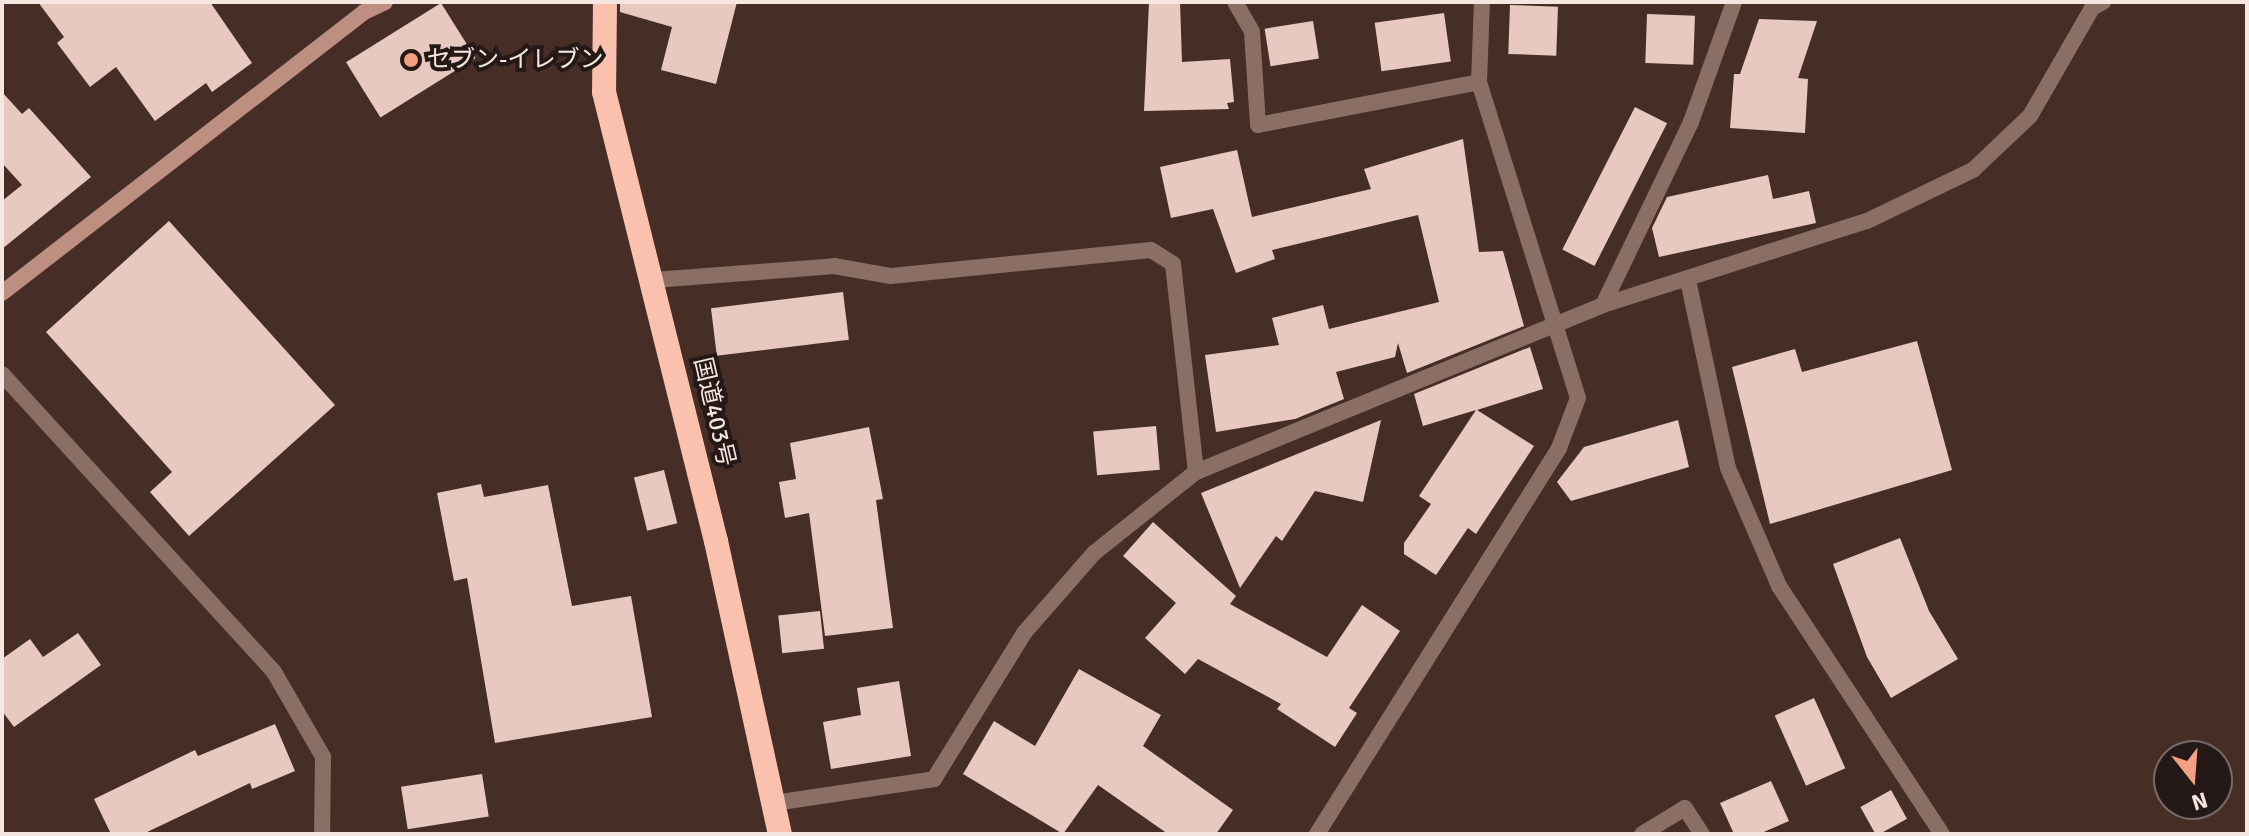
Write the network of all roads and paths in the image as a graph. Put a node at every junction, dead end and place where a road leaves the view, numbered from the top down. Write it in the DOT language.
graph roads {
  1 [pos="385,2"];
  2 [pos="605,2"];
  3 [pos="1235,2"];
  4 [pos="1482,2"];
  5 [pos="1734,2"];
  6 [pos="2103,2"];
  7 [pos="1479,82"];
  8 [pos="654,280"];
  9 [pos="1688,280"];
  10 [pos="2,293"];
  11 [pos="1603,305"];
  12 [pos="1556,323"];
  13 [pos="2,374"];
  14 [pos="1196,472"];
  15 [pos="774,803"];
  16 [pos="322,834"];
  17 [pos="780,834"];
  18 [pos="1317,834"];
  19 [pos="1642,834"];
  20 [pos="1702,834"];
  21 [pos="1942,834"];
  1 -- 10 [label="street"];
  2 -- 8 [label="highway, 国道403号"];
  3 -- 7 [label="street"];
  4 -- 7 [label="street"];
  5 -- 11 [label="street"];
  6 -- 9 [label="street"];
  7 -- 12 [label="street"];
  8 -- 14 [label="street"];
  8 -- 15 [label="highway, 国道403号"];
  9 -- 11 [label="street"];
  9 -- 21 [label="street"];
  11 -- 12 [label="street"];
  12 -- 14 [label="street"];
  12 -- 18 [label="street"];
  13 -- 16 [label="street"];
  14 -- 15 [label="street"];
  15 -- 17 [label="highway, 国道403号"];
  19 -- 20 [label="street"];
}
